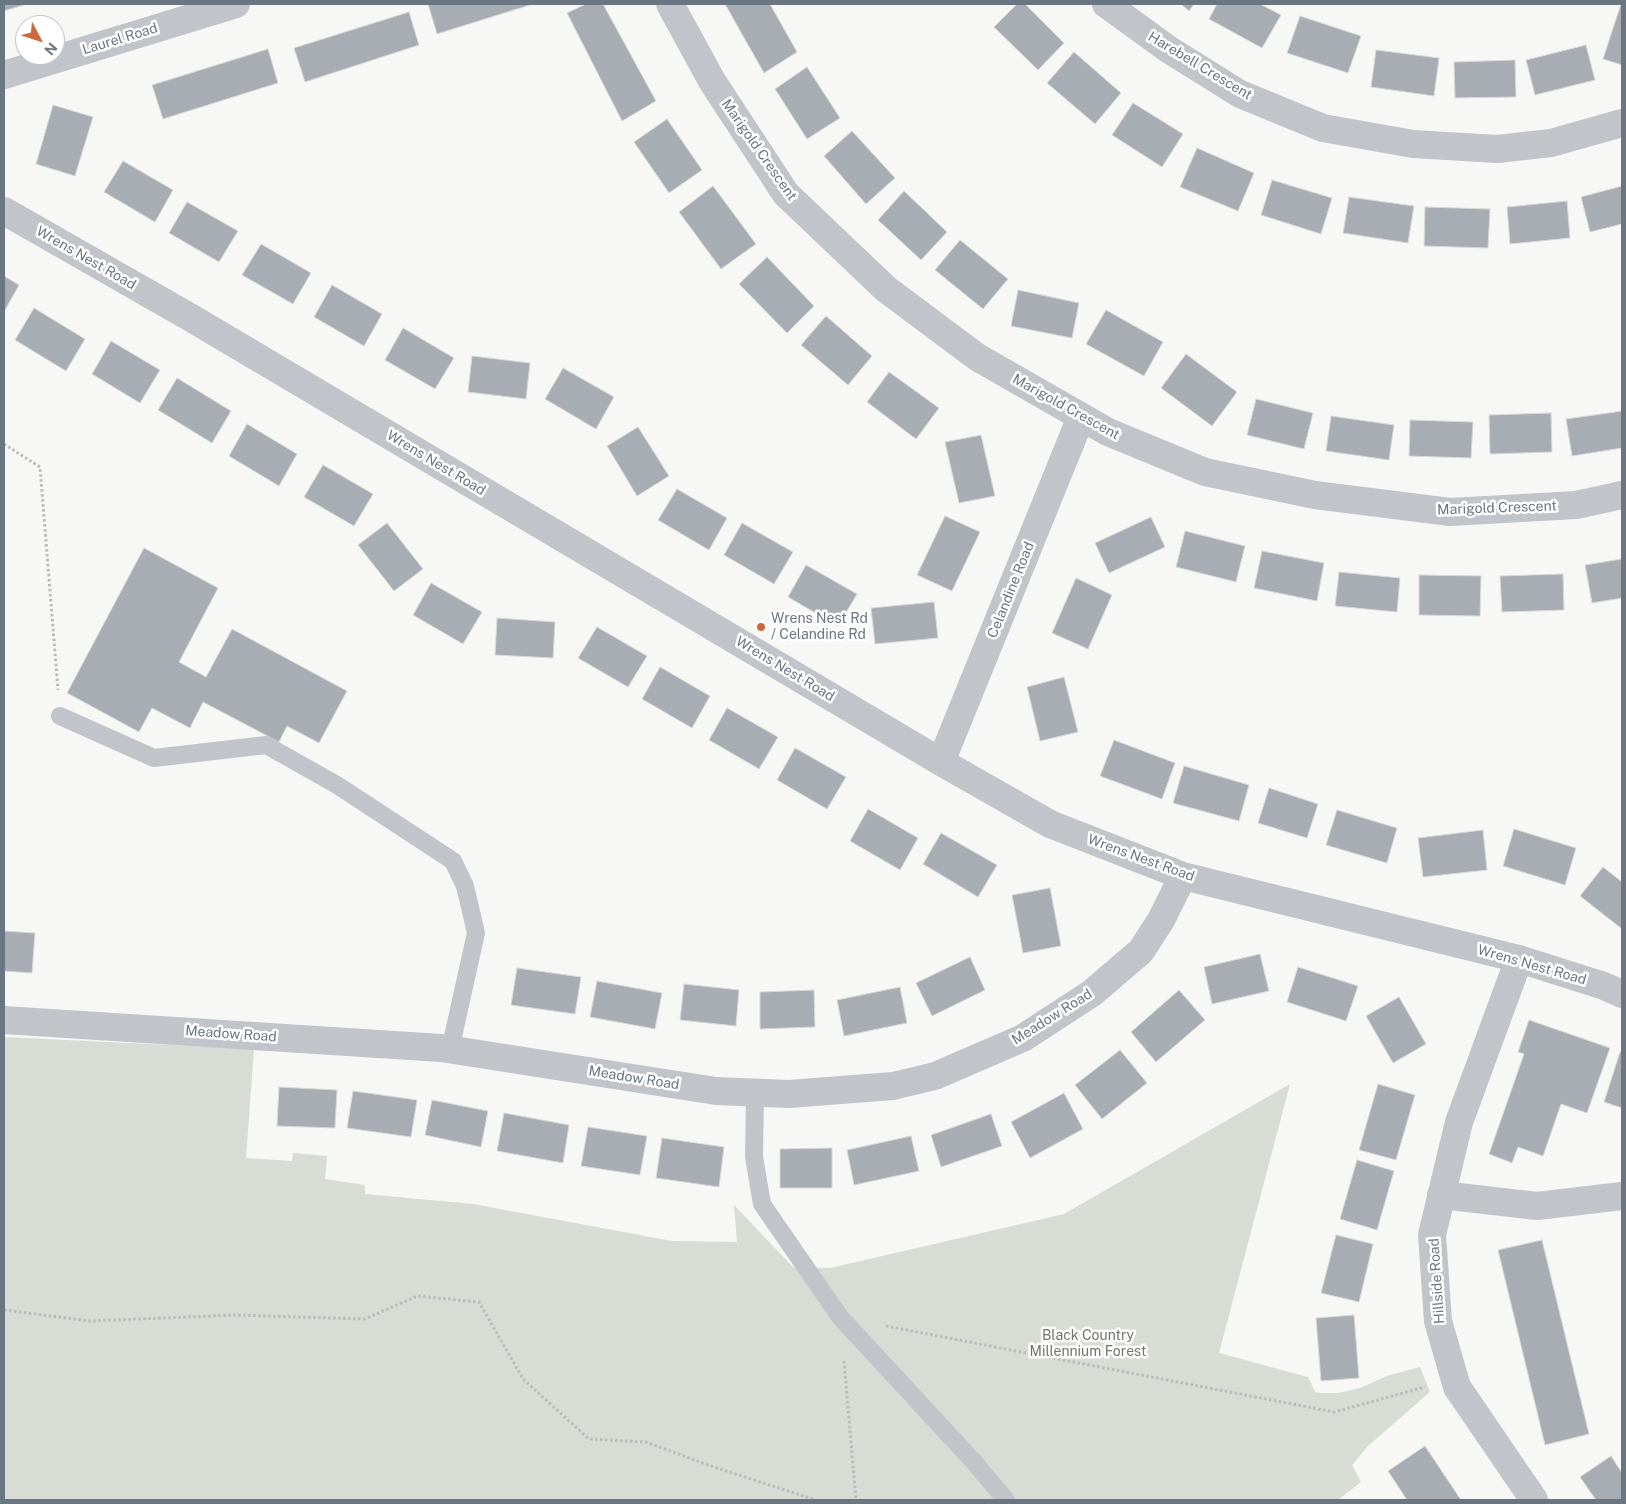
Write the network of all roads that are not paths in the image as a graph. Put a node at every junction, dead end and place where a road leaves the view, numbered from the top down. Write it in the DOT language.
graph roads {
  1 [pos="236,4"];
  2 [pos="670,4"];
  3 [pos="1106,4"];
  4 [pos="4,75"];
  5 [pos="1622,123"];
  6 [pos="4,212"];
  7 [pos="1081,416"];
  8 [pos="1622,495"];
  9 [pos="60,716"];
  10 [pos="941,762"];
  11 [pos="1183,876"];
  12 [pos="1519,959"];
  13 [pos="1622,994"];
  14 [pos="4,1020"];
  15 [pos="450,1050"];
  16 [pos="754,1093"];
  17 [pos="1441,1195"];
  18 [pos="1622,1196"];
  19 [pos="1006,1500"];
  20 [pos="1534,1500"];
  1 -- 4 [label="street, Laurel Road"];
  2 -- 7 [label="street, Marigold Crescent"];
  3 -- 5 [label="street, Harebell Crescent"];
  6 -- 10 [label="street, Wrens Nest Road"];
  7 -- 8 [label="street, Marigold Crescent"];
  7 -- 10 [label="street, Celandine Road"];
  9 -- 15 [label="lane"];
  10 -- 11 [label="street, Wrens Nest Road"];
  11 -- 12 [label="street, Wrens Nest Road"];
  11 -- 16 [label="street, Meadow Road"];
  12 -- 13 [label="street, Wrens Nest Road"];
  12 -- 17 [label="street, Hillside Road"];
  14 -- 15 [label="street, Meadow Road"];
  15 -- 16 [label="street, Meadow Road"];
  16 -- 19 [label="lane"];
  17 -- 18 [label="street"];
  17 -- 20 [label="street, Hillside Road"];
}
